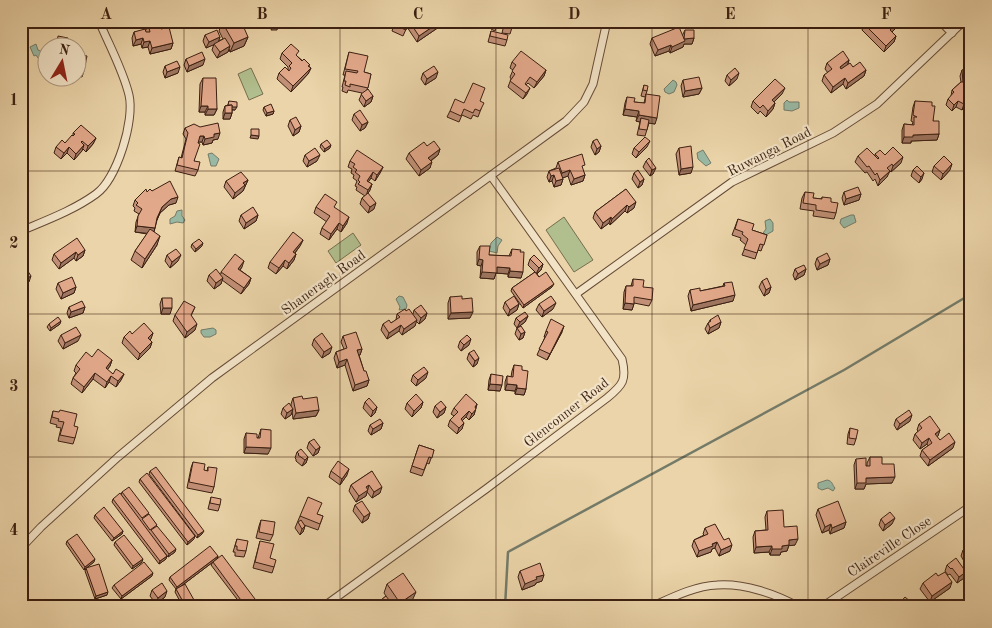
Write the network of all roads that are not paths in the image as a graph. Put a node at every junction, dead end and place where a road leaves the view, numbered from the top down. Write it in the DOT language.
graph roads {
  1 [pos="99,21"];
  2 [pos="607,21"];
  3 [pos="940,21"];
  4 [pos="964,21"];
  5 [pos="952,33"];
  6 [pos="491,176"];
  7 [pos="21,231"];
  8 [pos="576,294"];
  9 [pos="971,506"];
  10 [pos="21,548"];
  11 [pos="322,607"];
  12 [pos="651,607"];
  13 [pos="799,607"];
  14 [pos="822,607"];
  1 -- 7 [label="street"];
  2 -- 6 [label="street, Shaneragh Road"];
  3 -- 5 [label="street"];
  4 -- 5 [label="street, Ruwanga Road"];
  5 -- 8 [label="street, Ruwanga Road"];
  6 -- 8 [label="street, Glenconner Road"];
  6 -- 10 [label="street, Shaneragh Road"];
  8 -- 11 [label="street, Glenconner Road"];
  9 -- 14 [label="street, Claireville Close"];
  12 -- 13 [label="street"];
}
